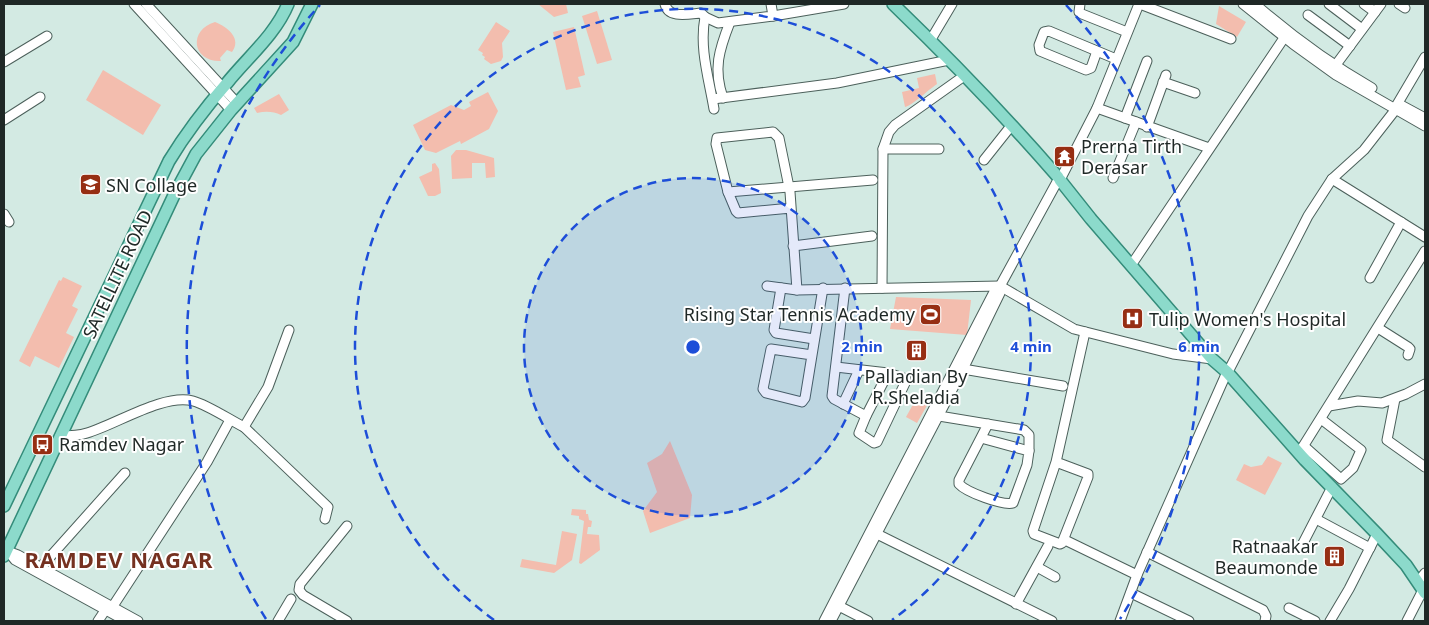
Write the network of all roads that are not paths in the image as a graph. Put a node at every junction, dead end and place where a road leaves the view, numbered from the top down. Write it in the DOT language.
graph roads {
  1 [pos="134,4"];
  2 [pos="146,4"];
  3 [pos="288,4"];
  4 [pos="312,4"];
  5 [pos="665,4"];
  6 [pos="771,4"];
  7 [pos="844,4"];
  8 [pos="892,4"];
  9 [pos="902,4"];
  10 [pos="952,4"];
  11 [pos="1080,4"];
  12 [pos="1139,4"];
  13 [pos="1243,4"];
  14 [pos="1255,4"];
  15 [pos="1329,4"];
  16 [pos="1364,4"];
  17 [pos="1381,4"];
  18 [pos="1375,12"];
  19 [pos="1308,15"];
  20 [pos="773,16"];
  21 [pos="706,17"];
  22 [pos="730,22"];
  23 [pos="1362,29"];
  24 [pos="1127,32"];
  25 [pos="1286,34"];
  26 [pos="47,36"];
  27 [pos="932,37"];
  28 [pos="1231,39"];
  29 [pos="1350,46"];
  30 [pos="1097,51"];
  31 [pos="1425,57"];
  32 [pos="1116,59"];
  33 [pos="949,60"];
  34 [pos="1147,61"];
  35 [pos="4,62"];
  36 [pos="1425,65"];
  37 [pos="1335,66"];
  38 [pos="964,76"];
  39 [pos="220,92"];
  40 [pos="1195,94"];
  41 [pos="40,97"];
  42 [pos="723,98"];
  43 [pos="713,99"];
  44 [pos="234,106"];
  45 [pos="1397,107"];
  46 [pos="1097,108"];
  47 [pos="714,109"];
  48 [pos="1125,118"];
  49 [pos="1425,118"];
  50 [pos="4,120"];
  51 [pos="1136,122"];
  52 [pos="1011,126"];
  53 [pos="1425,126"];
  54 [pos="1147,127"];
  55 [pos="1209,148"];
  56 [pos="883,149"];
  57 [pos="939,149"];
  58 [pos="984,160"];
  59 [pos="1060,178"];
  60 [pos="1113,178"];
  61 [pos="1332,179"];
  62 [pos="873,180"];
  63 [pos="788,187"];
  64 [pos="728,192"];
  65 [pos="791,208"];
  66 [pos="1402,222"];
  67 [pos="872,236"];
  68 [pos="1425,237"];
  69 [pos="793,246"];
  70 [pos="1425,251"];
  71 [pos="1134,261"];
  72 [pos="1370,278"];
  73 [pos="767,286"];
  74 [pos="999,287"];
  75 [pos="780,288"];
  76 [pos="823,288"];
  77 [pos="845,288"];
  78 [pos="882,288"];
  79 [pos="797,290"];
  80 [pos="1378,328"];
  81 [pos="289,330"];
  82 [pos="1085,332"];
  83 [pos="814,340"];
  84 [pos="812,355"];
  85 [pos="1408,355"];
  86 [pos="1212,359"];
  87 [pos="836,367"];
  88 [pos="963,369"];
  89 [pos="859,370"];
  90 [pos="1229,370"];
  91 [pos="888,373"];
  92 [pos="1425,384"];
  93 [pos="1063,386"];
  94 [pos="1395,398"];
  95 [pos="843,404"];
  96 [pos="1329,406"];
  97 [pos="866,416"];
  98 [pos="939,416"];
  99 [pos="1320,419"];
  100 [pos="230,420"];
  101 [pos="988,424"];
  102 [pos="244,428"];
  103 [pos="60,436"];
  104 [pos="981,438"];
  105 [pos="1302,449"];
  106 [pos="1029,451"];
  107 [pos="1056,462"];
  108 [pos="1425,467"];
  109 [pos="125,472"];
  110 [pos="1332,487"];
  111 [pos="4,506"];
  112 [pos="1316,519"];
  113 [pos="324,520"];
  114 [pos="347,526"];
  115 [pos="874,532"];
  116 [pos="1377,534"];
  117 [pos="1067,541"];
  118 [pos="1048,546"];
  119 [pos="1301,547"];
  120 [pos="1370,548"];
  121 [pos="5,551"];
  122 [pos="1147,552"];
  123 [pos="41,567"];
  124 [pos="1037,567"];
  125 [pos="1137,575"];
  126 [pos="1055,577"];
  127 [pos="1424,584"];
  128 [pos="1131,593"];
  129 [pos="291,598"];
  130 [pos="837,604"];
  131 [pos="1016,604"];
  132 [pos="109,608"];
  133 [pos="1289,608"];
  134 [pos="98,621"];
  135 [pos="126,621"];
  136 [pos="138,621"];
  137 [pos="278,621"];
  138 [pos="347,621"];
  139 [pos="824,621"];
  140 [pos="831,621"];
  141 [pos="868,621"];
  142 [pos="1052,621"];
  143 [pos="1120,621"];
  144 [pos="1189,621"];
  145 [pos="1265,621"];
  146 [pos="1314,621"];
  147 [pos="1330,621"];
  148 [pos="1407,621"];
  1 -- 39 [label="street"];
  2 -- 39 [label="street"];
  3 -- 39 [label="main road, SATELLITE ROAD"];
  4 -- 44 [label="main road, SATELLITE ROAD"];
  5 -- 21 [label="street"];
  6 -- 20 [label="street"];
  7 -- 20 [label="street"];
  8 -- 27 [label="main road"];
  9 -- 27 [label="main road"];
  10 -- 27 [label="street"];
  11 -- 24 [label="street"];
  12 -- 24 [label="street"];
  12 -- 28 [label="street"];
  13 -- 25 [label="street"];
  14 -- 25 [label="street"];
  15 -- 23 [label="street"];
  16 -- 18 [label="street"];
  17 -- 18 [label="street"];
  18 -- 23 [label="street"];
  19 -- 29 [label="street"];
  20 -- 22 [label="street"];
  21 -- 22 [label="street"];
  21 -- 43 [label="street"];
  22 -- 42 [label="street"];
  23 -- 29 [label="street"];
  24 -- 32 [label="street"];
  25 -- 37 [label="street"];
  25 -- 45 [label="street"];
  25 -- 55 [label="street"];
  26 -- 35 [label="street"];
  27 -- 33 [label="main road"];
  27 -- 59 [label="main road"];
  29 -- 37 [label="street"];
  30 -- 30 [label="street"];
  30 -- 32 [label="street"];
  31 -- 45 [label="street"];
  32 -- 46 [label="street"];
  33 -- 38 [label="main road"];
  33 -- 42 [label="street"];
  34 -- 48 [label="street"];
  36 -- 45 [label="street"];
  37 -- 45 [label="street"];
  38 -- 52 [label="main road"];
  38 -- 56 [label="street"];
  39 -- 44 [label="street"];
  39 -- 111 [label="main road, SATELLITE ROAD"];
  40 -- 54 [label="street"];
  41 -- 50 [label="street"];
  42 -- 43 [label="street"];
  43 -- 47 [label="street"];
  44 -- 103 [label="main road, SATELLITE ROAD"];
  45 -- 49 [label="street"];
  45 -- 53 [label="street"];
  45 -- 61 [label="street"];
  46 -- 48 [label="street"];
  46 -- 59 [label="street"];
  48 -- 51 [label="street"];
  51 -- 54 [label="street"];
  51 -- 60 [label="street"];
  52 -- 58 [label="street"];
  52 -- 59 [label="main road"];
  54 -- 55 [label="street"];
  55 -- 71 [label="street"];
  56 -- 57 [label="street"];
  56 -- 78 [label="street"];
  59 -- 71 [label="main road"];
  59 -- 74 [label="street"];
  59 -- 86 [label="main road"];
  61 -- 66 [label="street"];
  61 -- 90 [label="street"];
  62 -- 63 [label="street"];
  63 -- 64 [label="street"];
  63 -- 64 [label="street"];
  63 -- 65 [label="street"];
  64 -- 65 [label="street"];
  65 -- 69 [label="street"];
  66 -- 68 [label="street"];
  66 -- 72 [label="street"];
  67 -- 69 [label="street"];
  69 -- 79 [label="street"];
  70 -- 80 [label="street"];
  71 -- 90 [label="main road"];
  73 -- 75 [label="street"];
  74 -- 78 [label="street"];
  74 -- 82 [label="street"];
  74 -- 88 [label="street"];
  74 -- 115 [label="street"];
  75 -- 79 [label="street"];
  75 -- 83 [label="street"];
  76 -- 77 [label="street"];
  76 -- 79 [label="street"];
  76 -- 83 [label="street"];
  77 -- 78 [label="street"];
  77 -- 87 [label="street"];
  80 -- 85 [label="street"];
  80 -- 96 [label="street"];
  81 -- 102 [label="street"];
  82 -- 86 [label="street"];
  82 -- 107 [label="street"];
  83 -- 84 [label="street"];
  84 -- 84 [label="street"];
  86 -- 90 [label="main road"];
  87 -- 89 [label="street"];
  87 -- 95 [label="street"];
  88 -- 93 [label="street"];
  88 -- 98 [label="street"];
  89 -- 91 [label="street"];
  89 -- 95 [label="street"];
  90 -- 105 [label="main road"];
  90 -- 122 [label="street"];
  91 -- 97 [label="street"];
  91 -- 97 [label="street"];
  92 -- 94 [label="street"];
  94 -- 96 [label="street"];
  94 -- 108 [label="street"];
  95 -- 97 [label="street"];
  96 -- 99 [label="street"];
  98 -- 101 [label="street"];
  98 -- 115 [label="street"];
  99 -- 105 [label="street"];
  99 -- 105 [label="street"];
  100 -- 102 [label="street"];
  100 -- 103 [label="street"];
  100 -- 132 [label="street"];
  101 -- 104 [label="street"];
  101 -- 106 [label="street"];
  102 -- 113 [label="street"];
  103 -- 121 [label="main road, SATELLITE ROAD"];
  104 -- 106 [label="street"];
  104 -- 106 [label="street"];
  105 -- 110 [label="main road"];
  105 -- 127 [label="main road"];
  107 -- 107 [label="street"];
  109 -- 123 [label="street"];
  110 -- 112 [label="street"];
  110 -- 116 [label="main road"];
  112 -- 119 [label="street"];
  112 -- 120 [label="street"];
  114 -- 138 [label="street"];
  115 -- 130 [label="street"];
  115 -- 131 [label="street"];
  116 -- 120 [label="street"];
  116 -- 127 [label="main road"];
  117 -- 125 [label="street"];
  118 -- 124 [label="street"];
  120 -- 147 [label="street"];
  121 -- 123 [label="street"];
  121 -- 132 [label="street"];
  122 -- 125 [label="street"];
  122 -- 145 [label="street"];
  123 -- 132 [label="street"];
  124 -- 126 [label="street"];
  124 -- 131 [label="street"];
  125 -- 128 [label="street"];
  127 -- 148 [label="street"];
  128 -- 143 [label="street"];
  128 -- 144 [label="street"];
  129 -- 137 [label="street"];
  130 -- 139 [label="street"];
  130 -- 140 [label="street"];
  130 -- 141 [label="street"];
  131 -- 142 [label="street"];
  132 -- 134 [label="street"];
  132 -- 135 [label="street"];
  132 -- 136 [label="street"];
  133 -- 146 [label="street"];
}
